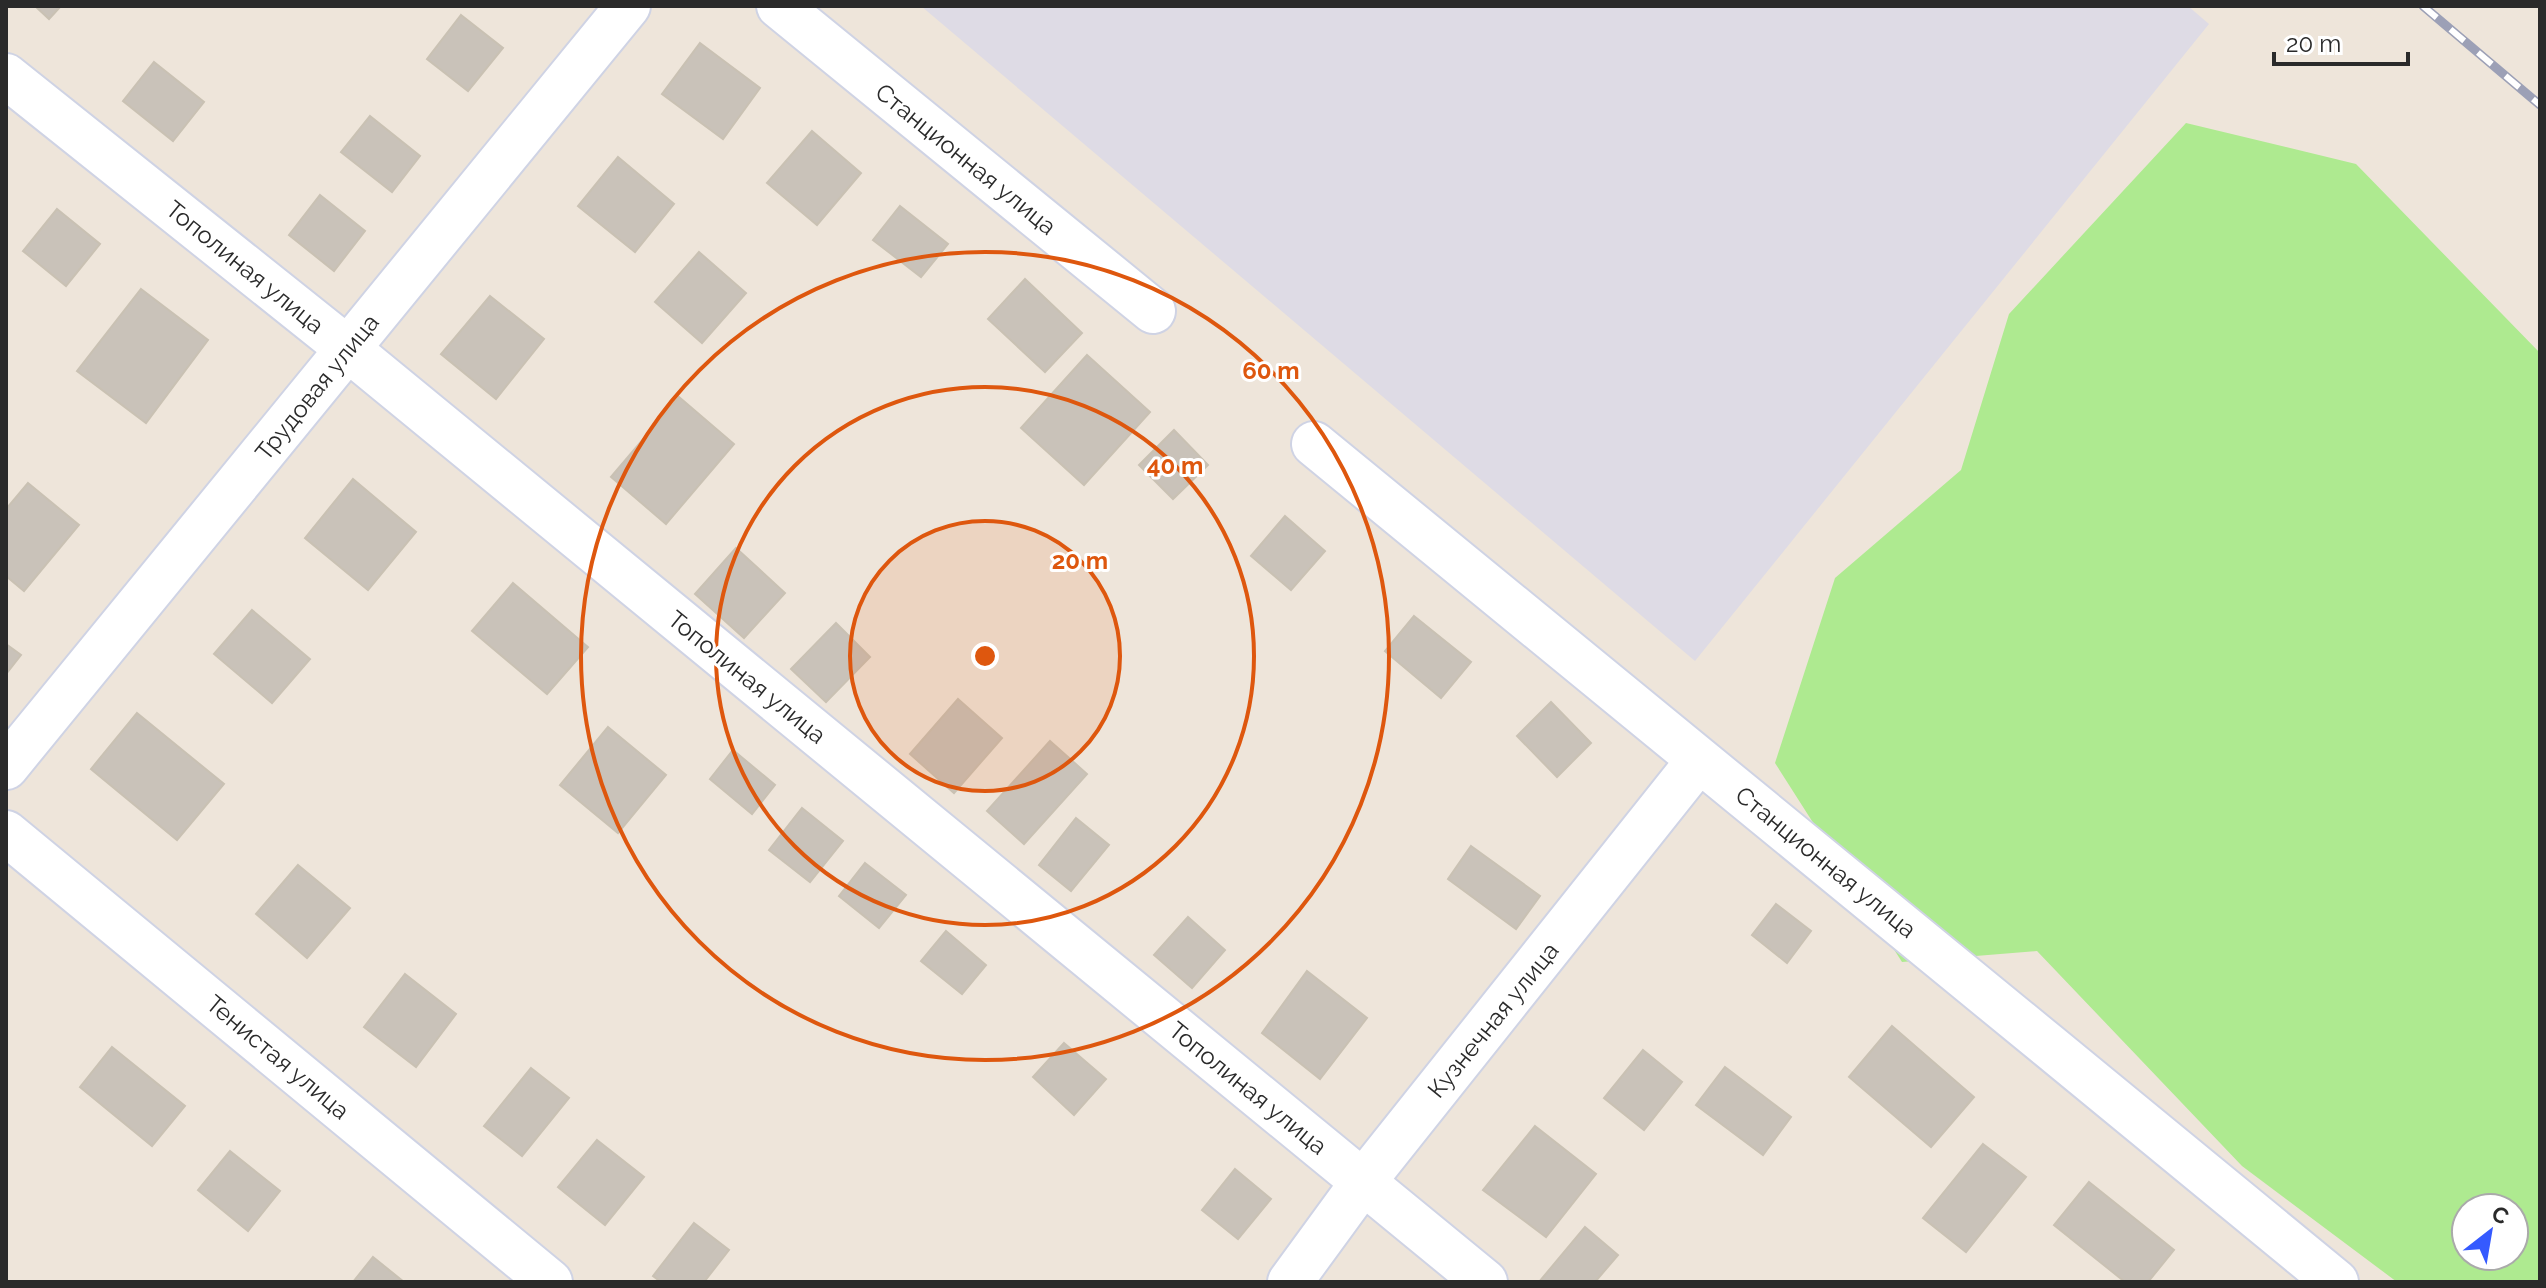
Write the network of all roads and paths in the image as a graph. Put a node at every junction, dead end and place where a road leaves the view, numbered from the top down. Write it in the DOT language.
graph roads {
  1 [pos="628,6"];
  2 [pos="779,6"];
  3 [pos="6,76"];
  4 [pos="1153,311"];
  5 [pos="348,349"];
  6 [pos="1314,444"];
  7 [pos="1699,760"];
  8 [pos="6,767"];
  9 [pos="6,833"];
  10 [pos="1363,1182"];
  11 [pos="550,1282"];
  12 [pos="1290,1282"];
  13 [pos="1485,1282"];
  14 [pos="2336,1282"];
  1 -- 5 [label="street, Трудовая улица"];
  2 -- 4 [label="street, Станционная улица"];
  3 -- 5 [label="street, Тополиная улица"];
  5 -- 8 [label="street, Трудовая улица"];
  5 -- 10 [label="street, Тополиная улица"];
  6 -- 7 [label="street, Станционная улица"];
  7 -- 10 [label="street, Кузнечная улица"];
  7 -- 14 [label="street, Станционная улица"];
  9 -- 11 [label="street, Тенистая улица"];
  10 -- 12 [label="street, Кузнечная улица"];
  10 -- 13 [label="street, Тополиная улица"];
}
